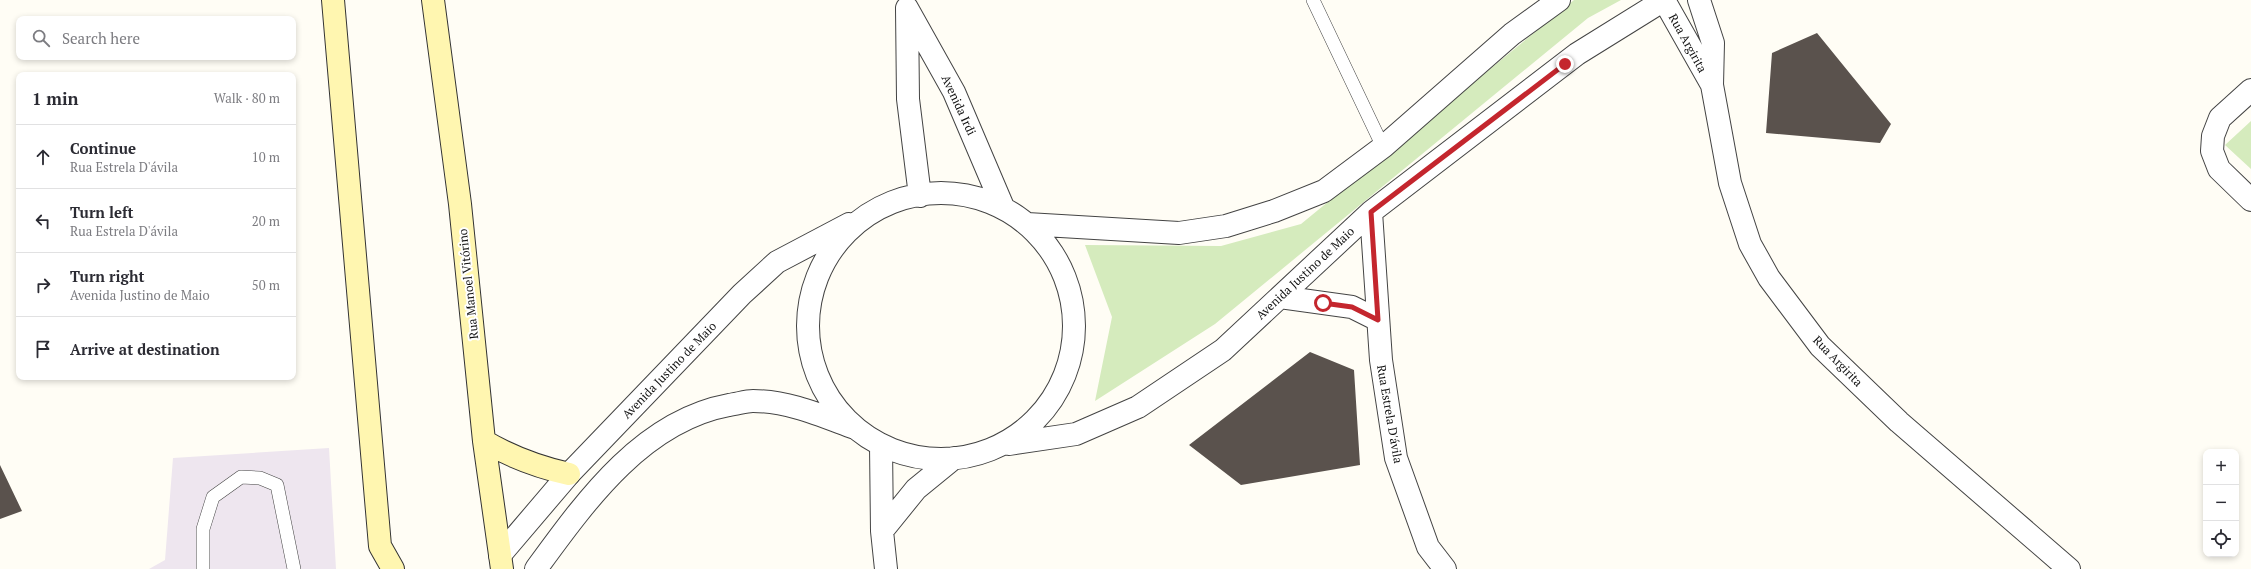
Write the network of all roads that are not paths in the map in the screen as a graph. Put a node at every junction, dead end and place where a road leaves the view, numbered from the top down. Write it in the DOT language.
graph roads {
  1 [pos="333,0"];
  2 [pos="433,0"];
  3 [pos="1313,0"];
  4 [pos="1559,0"];
  5 [pos="1664,0"];
  6 [pos="1699,0"];
  7 [pos="906,4"];
  8 [pos="1712,85"];
  9 [pos="2251,90"];
  10 [pos="1383,147"];
  11 [pos="920,196"];
  12 [pos="2251,200"];
  13 [pos="1003,206"];
  14 [pos="1371,212"];
  15 [pos="863,217"];
  16 [pos="1027,224"];
  17 [pos="1280,297"];
  18 [pos="1378,320"];
  19 [pos="855,428"];
  20 [pos="484,441"];
  21 [pos="1004,445"];
  22 [pos="881,446"];
  23 [pos="954,458"];
  24 [pos="569,474"];
  25 [pos="882,531"];
  26 [pos="380,546"];
  27 [pos="501,562"];
  28 [pos="203,569"];
  29 [pos="294,569"];
  30 [pos="380,569"];
  31 [pos="393,569"];
  32 [pos="536,569"];
  33 [pos="886,569"];
  34 [pos="1445,569"];
  35 [pos="2069,569"];
  1 -- 26 [label="main road"];
  2 -- 20 [label="main road, Rua Manoel Vitórino"];
  3 -- 10 [label="lane"];
  4 -- 10 [label="street"];
  5 -- 8 [label="street, Rua Argirita"];
  5 -- 14 [label="street, Avenida Justino de Maio"];
  6 -- 8 [label="street, Rua Argirita"];
  7 -- 11 [label="street, Avenida Irdi"];
  7 -- 13 [label="street, Avenida Irdi"];
  8 -- 35 [label="street, Rua Argirita"];
  9 -- 12 [label="street"];
  10 -- 16 [label="street"];
  11 -- 13 [label="street, Avenida Justino de Maio"];
  11 -- 15 [label="street, Avenida Justino de Maio"];
  13 -- 16 [label="street"];
  14 -- 17 [label="street, Avenida Justino de Maio"];
  14 -- 18 [label="street, Rua Estrela D'ávila"];
  15 -- 19 [label="street"];
  15 -- 24 [label="street, Avenida Justino de Maio"];
  16 -- 21 [label="street"];
  17 -- 18 [label="street"];
  17 -- 21 [label="street, Avenida Justino de Maio"];
  18 -- 34 [label="street, Rua Estrela D'ávila"];
  19 -- 22 [label="street"];
  19 -- 32 [label="street"];
  20 -- 24 [label="main road"];
  20 -- 27 [label="main road, Rua Manoel Vitórino"];
  21 -- 23 [label="street"];
  22 -- 23 [label="street"];
  22 -- 25 [label="street"];
  23 -- 25 [label="street"];
  24 -- 27 [label="street, Avenida Justino de Maio"];
  25 -- 33 [label="street"];
  26 -- 30 [label="street"];
  26 -- 31 [label="main road"];
  28 -- 29 [label="lane"];
}
